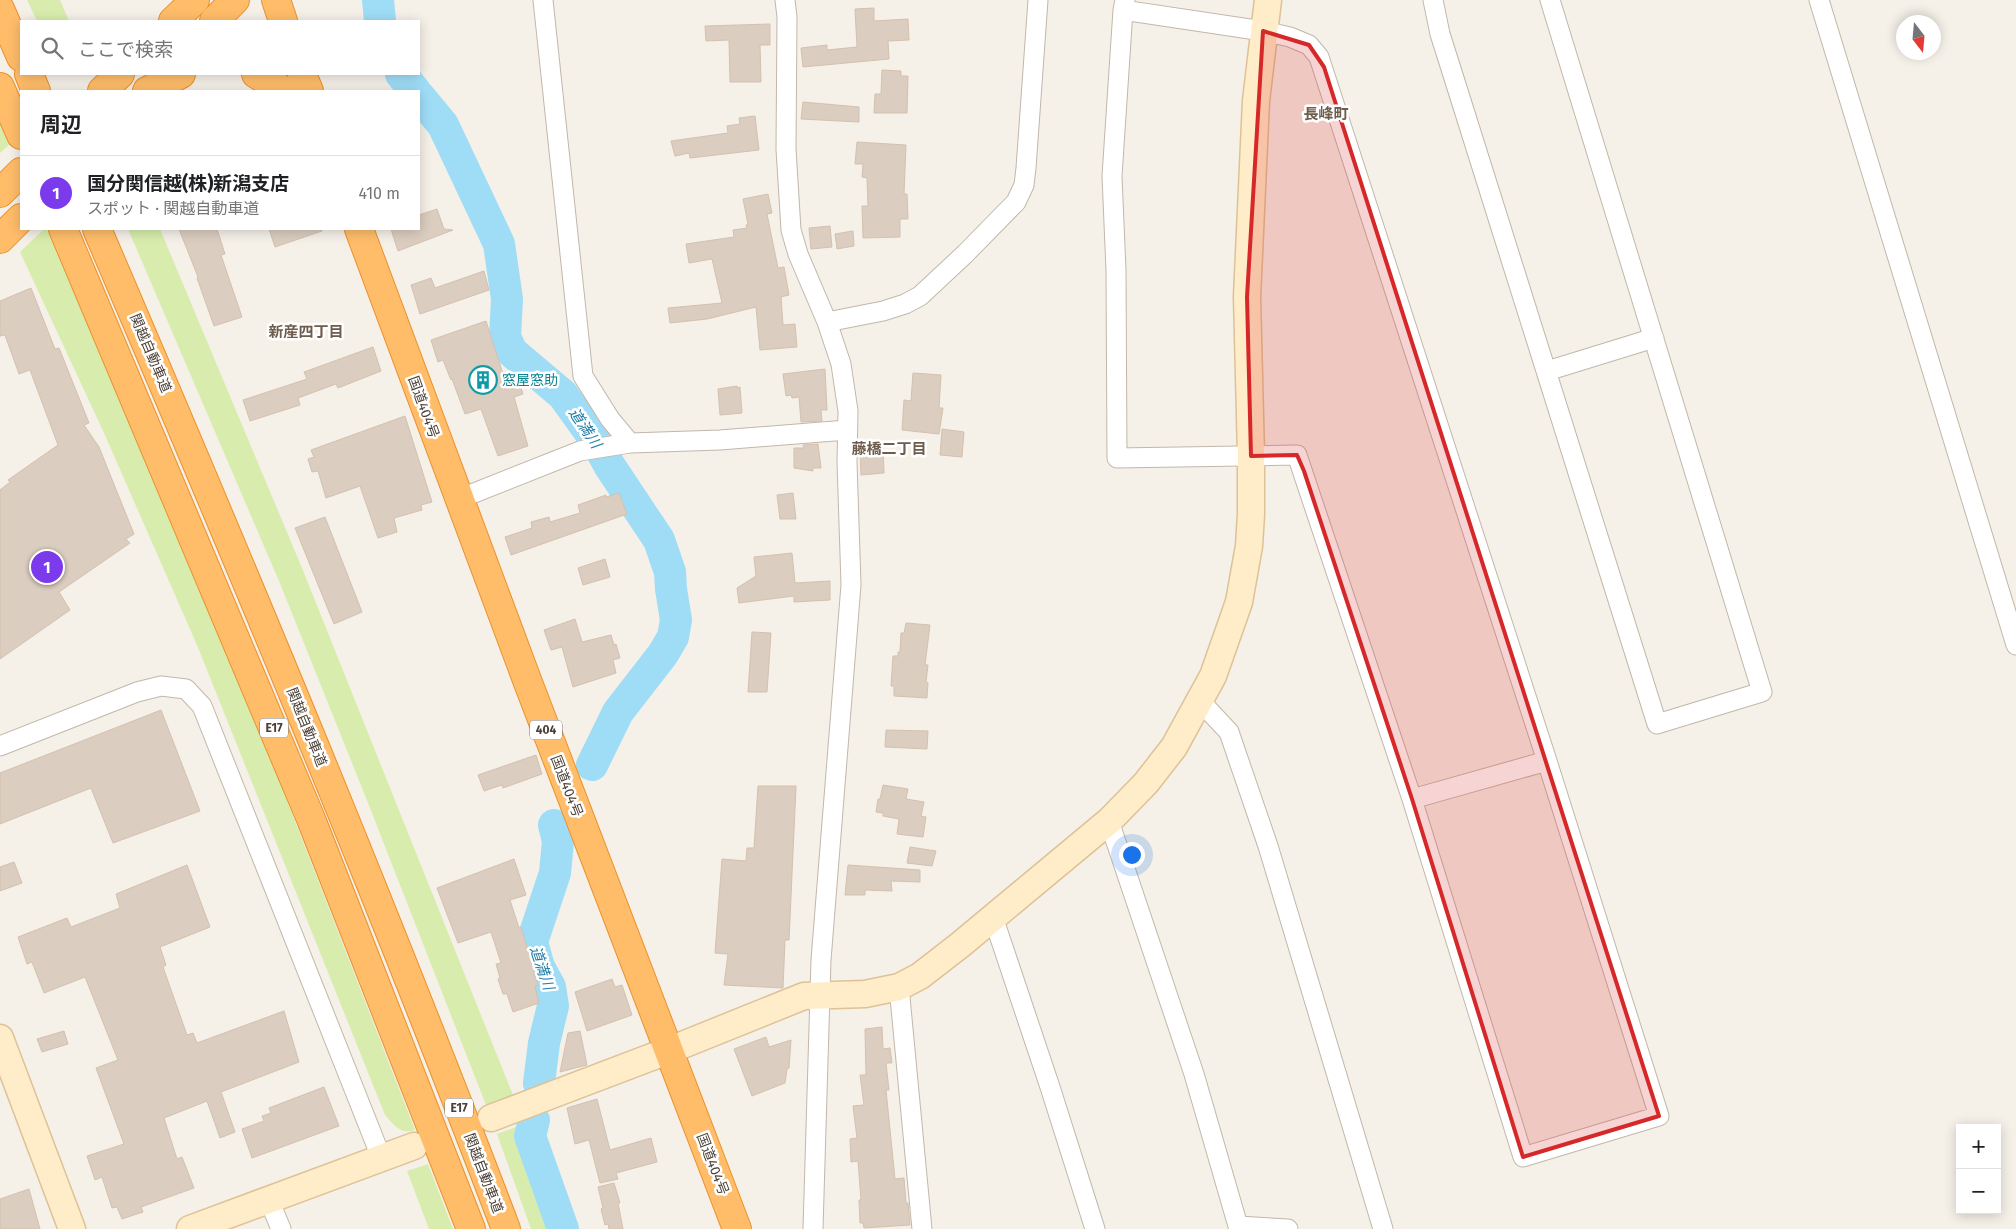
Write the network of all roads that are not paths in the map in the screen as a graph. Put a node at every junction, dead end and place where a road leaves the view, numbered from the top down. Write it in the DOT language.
graph roads {
  1 [pos="195,0"];
  2 [pos="235,0"];
  3 [pos="276,0"];
  4 [pos="543,0"];
  5 [pos="784,0"];
  6 [pos="1038,0"];
  7 [pos="1268,0"];
  8 [pos="1433,0"];
  9 [pos="1550,0"];
  10 [pos="1819,0"];
  11 [pos="1124,5"];
  12 [pos="0,9"];
  13 [pos="174,20"];
  14 [pos="215,20"];
  15 [pos="283,20"];
  16 [pos="1263,31"];
  17 [pos="20,55"];
  18 [pos="119,75"];
  19 [pos="160,75"];
  20 [pos="179,75"];
  21 [pos="258,75"];
  22 [pos="302,75"];
  23 [pos="0,87"];
  24 [pos="103,90"];
  25 [pos="145,90"];
  26 [pos="150,90"];
  27 [pos="282,90"];
  28 [pos="309,90"];
  29 [pos="16,124"];
  30 [pos="20,173"];
  31 [pos="0,193"];
  32 [pos="20,219"];
  33 [pos="64,230"];
  34 [pos="98,230"];
  35 [pos="359,230"];
  36 [pos="0,239"];
  37 [pos="827,322"];
  38 [pos="1654,338"];
  39 [pos="1547,371"];
  40 [pos="847,430"];
  41 [pos="630,443"];
  42 [pos="1251,456"];
  43 [pos="459,499"];
  44 [pos="2016,645"];
  45 [pos="1201,702"];
  46 [pos="0,746"];
  47 [pos="1547,761"];
  48 [pos="1412,799"];
  49 [pos="1109,821"];
  50 [pos="993,916"];
  51 [pos="899,987"];
  52 [pos="821,995"];
  53 [pos="0,1038"];
  54 [pos="670,1050"];
  55 [pos="491,1118"];
  56 [pos="414,1146"];
  57 [pos="381,1157"];
  58 [pos="269,1200"];
  59 [pos="72,1229"];
  60 [pos="190,1229"];
  61 [pos="281,1229"];
  62 [pos="470,1229"];
  63 [pos="506,1229"];
  64 [pos="737,1229"];
  65 [pos="813,1229"];
  66 [pos="922,1229"];
  67 [pos="1095,1229"];
  68 [pos="1288,1229"];
  69 [pos="1382,1229"];
  1 -- 13 [label="highway"];
  2 -- 14 [label="highway"];
  3 -- 15 [label="highway"];
  4 -- 41 [label="street"];
  5 -- 37 [label="street"];
  6 -- 37 [label="street"];
  7 -- 16 [label="street"];
  8 -- 39 [label="street"];
  9 -- 38 [label="street"];
  10 -- 44 [label="street"];
  11 -- 16 [label="street"];
  11 -- 42 [label="street"];
  12 -- 17 [label="highway"];
  16 -- 42 [label="street"];
  16 -- 47 [label="street"];
  18 -- 24 [label="highway"];
  19 -- 25 [label="highway"];
  20 -- 26 [label="highway"];
  21 -- 27 [label="highway"];
  22 -- 28 [label="highway"];
  23 -- 29 [label="highway"];
  30 -- 31 [label="highway"];
  32 -- 36 [label="highway"];
  33 -- 62 [label="highway, E17"];
  34 -- 63 [label="highway, 関越自動車道 / E17"];
  35 -- 43 [label="highway, 国道404号 / 404"];
  37 -- 40 [label="street"];
  38 -- 39 [label="street"];
  38 -- 39 [label="street"];
  40 -- 41 [label="street"];
  40 -- 52 [label="street"];
  41 -- 43 [label="street"];
  42 -- 45 [label="street"];
  42 -- 48 [label="street"];
  43 -- 54 [label="highway, 国道404号 / 404"];
  45 -- 49 [label="street"];
  45 -- 69 [label="street"];
  46 -- 57 [label="street"];
  47 -- 48 [label="street"];
  47 -- 48 [label="street"];
  49 -- 50 [label="street"];
  49 -- 68 [label="street"];
  50 -- 51 [label="street"];
  50 -- 67 [label="street"];
  51 -- 52 [label="street"];
  51 -- 66 [label="street"];
  52 -- 54 [label="street"];
  52 -- 65 [label="street"];
  53 -- 59 [label="street"];
  54 -- 55 [label="street"];
  54 -- 64 [label="highway, 国道404号 / 404"];
  56 -- 57 [label="street"];
  57 -- 58 [label="street"];
  58 -- 60 [label="street"];
  58 -- 61 [label="street"];
}
